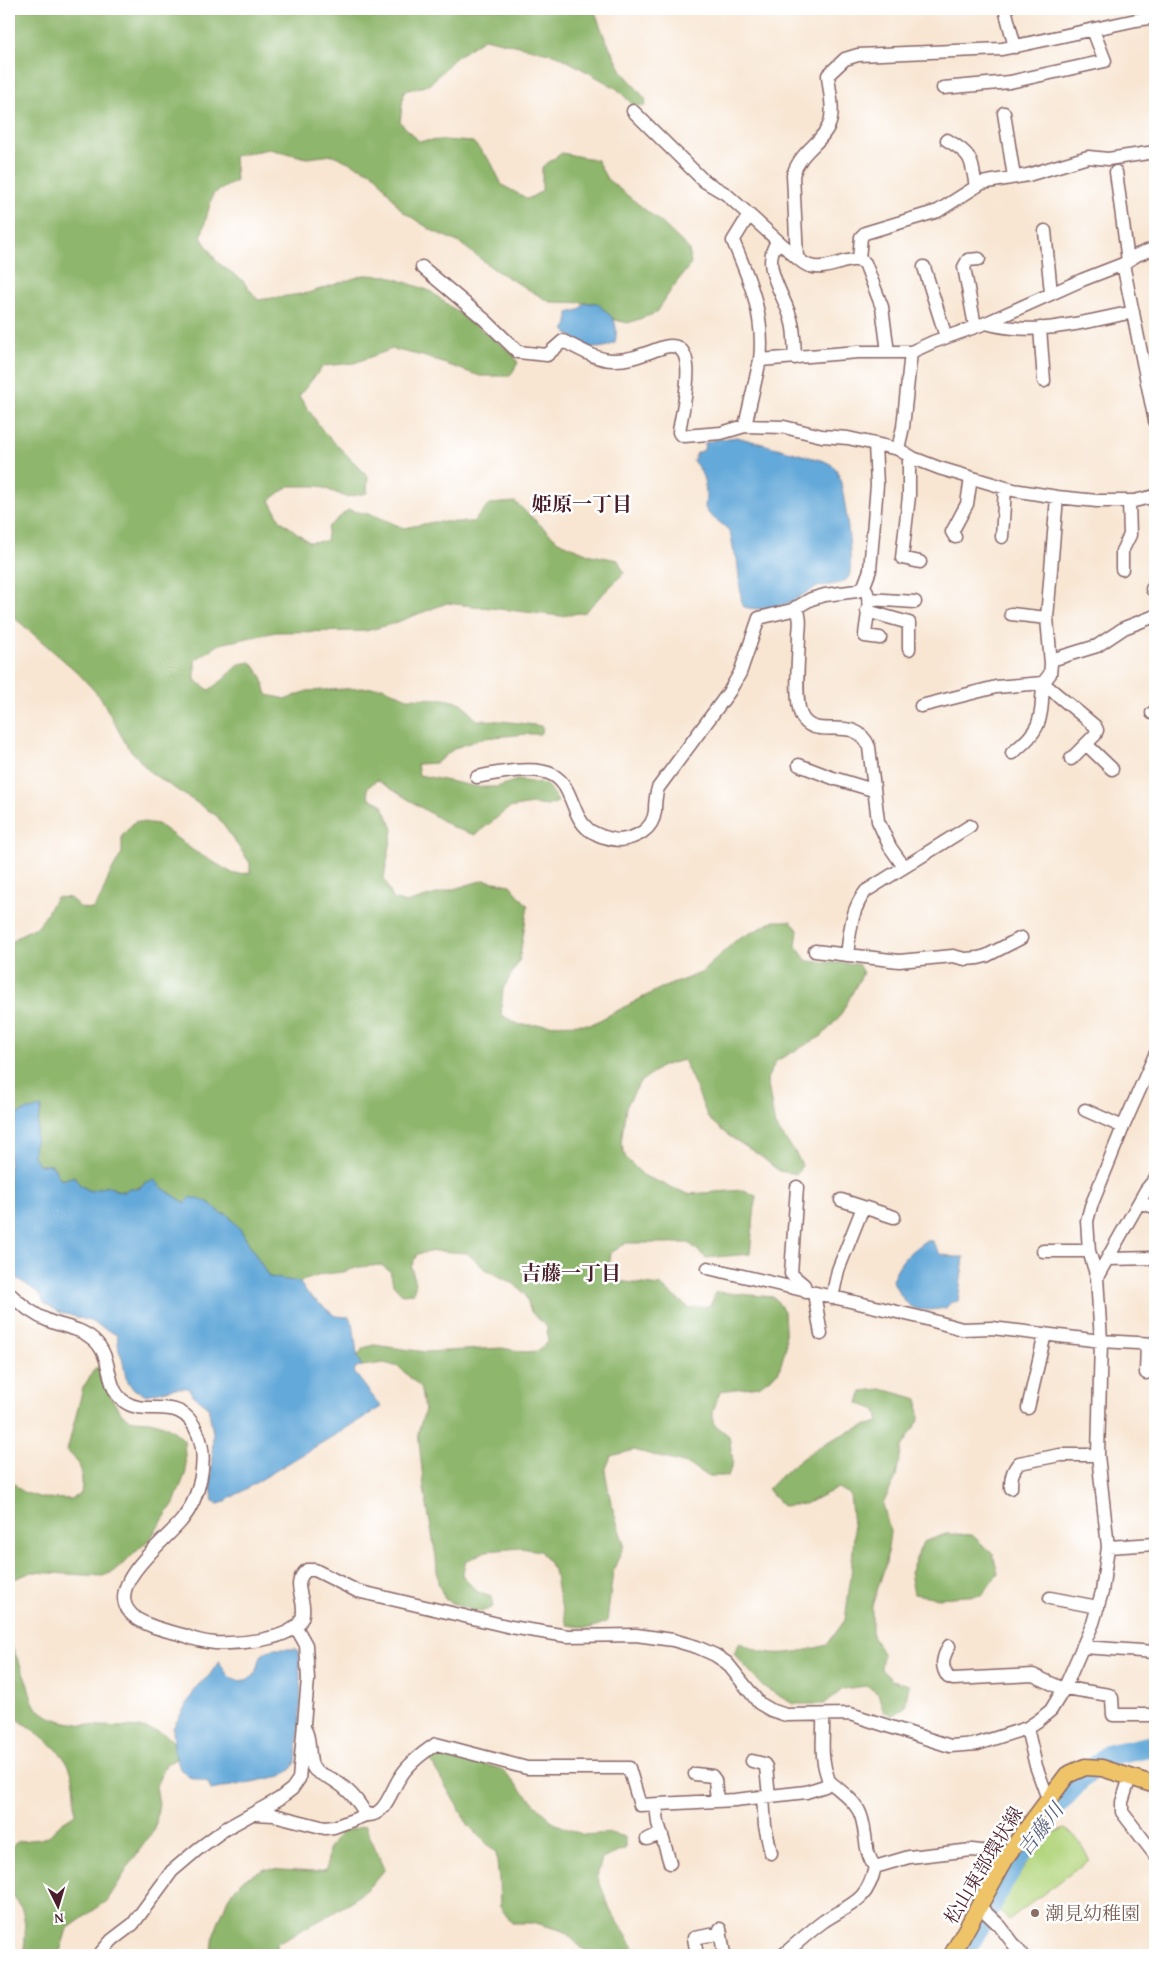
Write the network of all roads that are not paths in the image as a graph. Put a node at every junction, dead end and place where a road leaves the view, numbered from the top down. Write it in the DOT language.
graph roads {
  1 [pos="1005,9"];
  2 [pos="1155,17"];
  3 [pos="1093,30"];
  4 [pos="1015,47"];
  5 [pos="943,88"];
  6 [pos="633,111"];
  7 [pos="1004,113"];
  8 [pos="948,140"];
  9 [pos="1155,152"];
  10 [pos="1116,172"];
  11 [pos="1014,177"];
  12 [pos="976,187"];
  13 [pos="749,215"];
  14 [pos="1045,231"];
  15 [pos="778,241"];
  16 [pos="1155,248"];
  17 [pos="796,258"];
  18 [pos="859,259"];
  19 [pos="980,259"];
  20 [pos="1126,263"];
  21 [pos="422,267"];
  22 [pos="924,267"];
  23 [pos="1051,293"];
  24 [pos="1133,312"];
  25 [pos="980,324"];
  26 [pos="1040,328"];
  27 [pos="946,337"];
  28 [pos="888,352"];
  29 [pos="911,352"];
  30 [pos="795,358"];
  31 [pos="760,360"];
  32 [pos="1044,381"];
  33 [pos="1155,421"];
  34 [pos="745,426"];
  35 [pos="875,444"];
  36 [pos="898,449"];
  37 [pos="909,456"];
  38 [pos="971,478"];
  39 [pos="1005,488"];
  40 [pos="1155,496"];
  41 [pos="1057,497"];
  42 [pos="1129,501"];
  43 [pos="955,537"];
  44 [pos="1002,537"];
  45 [pos="920,562"];
  46 [pos="1122,570"];
  47 [pos="864,586"];
  48 [pos="915,602"];
  49 [pos="868,605"];
  50 [pos="796,608"];
  51 [pos="1011,614"];
  52 [pos="1155,616"];
  53 [pos="1047,618"];
  54 [pos="880,638"];
  55 [pos="909,649"];
  56 [pos="1051,660"];
  57 [pos="1043,683"];
  58 [pos="921,706"];
  59 [pos="1086,745"];
  60 [pos="1012,753"];
  61 [pos="1071,759"];
  62 [pos="799,765"];
  63 [pos="1112,770"];
  64 [pos="477,777"];
  65 [pos="873,790"];
  66 [pos="970,826"];
  67 [pos="904,868"];
  68 [pos="1022,938"];
  69 [pos="816,951"];
  70 [pos="847,954"];
  71 [pos="1155,1055"];
  72 [pos="1085,1110"];
  73 [pos="1122,1127"];
  74 [pos="1155,1180"];
  75 [pos="797,1187"];
  76 [pos="841,1200"];
  77 [pos="1139,1203"];
  78 [pos="863,1207"];
  79 [pos="1155,1207"];
  80 [pos="894,1217"];
  81 [pos="1043,1251"];
  82 [pos="1089,1251"];
  83 [pos="1155,1258"];
  84 [pos="1108,1259"];
  85 [pos="708,1268"];
  86 [pos="1097,1276"];
  87 [pos="9,1293"];
  88 [pos="810,1293"];
  89 [pos="832,1298"];
  90 [pos="821,1334"];
  91 [pos="1045,1334"];
  92 [pos="1101,1341"];
  93 [pos="1151,1344"];
  94 [pos="1146,1373"];
  95 [pos="1028,1408"];
  96 [pos="1098,1455"];
  97 [pos="1011,1488"];
  98 [pos="1155,1544"];
  99 [pos="1108,1547"];
  100 [pos="1050,1598"];
  101 [pos="1098,1607"];
  102 [pos="296,1627"];
  103 [pos="950,1646"];
  104 [pos="1083,1647"];
  105 [pos="1155,1652"];
  106 [pos="1065,1687"];
  107 [pos="823,1715"];
  108 [pos="1155,1715"];
  109 [pos="304,1728"];
  110 [pos="1026,1728"];
  111 [pos="752,1761"];
  112 [pos="695,1774"];
  113 [pos="1130,1777"];
  114 [pos="829,1781"];
  115 [pos="1155,1785"];
  116 [pos="766,1797"];
  117 [pos="1048,1799"];
  118 [pos="717,1801"];
  119 [pos="656,1805"];
  120 [pos="255,1814"];
  121 [pos="366,1815"];
  122 [pos="662,1834"];
  123 [pos="647,1839"];
  124 [pos="772,1853"];
  125 [pos="1008,1854"];
  126 [pos="1155,1855"];
  127 [pos="670,1863"];
  128 [pos="875,1867"];
  129 [pos="985,1912"];
  130 [pos="99,1955"];
  131 [pos="697,1955"];
  132 [pos="724,1955"];
  133 [pos="783,1955"];
  134 [pos="952,1955"];
  135 [pos="1022,1955"];
  1 -- 4 [label="street"];
  2 -- 3 [label="street"];
  3 -- 4 [label="street"];
  3 -- 5 [label="street"];
  4 -- 17 [label="street"];
  6 -- 13 [label="street"];
  7 -- 11 [label="street"];
  8 -- 12 [label="street"];
  9 -- 11 [label="street"];
  10 -- 20 [label="street"];
  11 -- 12 [label="street"];
  12 -- 18 [label="street"];
  13 -- 15 [label="street"];
  13 -- 31 [label="street"];
  14 -- 23 [label="street"];
  15 -- 17 [label="street"];
  15 -- 30 [label="street"];
  16 -- 20 [label="street"];
  17 -- 18 [label="street"];
  18 -- 28 [label="street"];
  19 -- 25 [label="street"];
  20 -- 23 [label="street"];
  20 -- 24 [label="street"];
  21 -- 34 [label="street"];
  22 -- 27 [label="street"];
  23 -- 25 [label="street"];
  24 -- 26 [label="street"];
  24 -- 33 [label="street"];
  25 -- 26 [label="street"];
  25 -- 27 [label="street"];
  26 -- 32 [label="street"];
  27 -- 29 [label="street"];
  28 -- 29 [label="street"];
  28 -- 30 [label="street"];
  29 -- 36 [label="street"];
  30 -- 31 [label="street"];
  31 -- 34 [label="street"];
  34 -- 35 [label="street"];
  35 -- 36 [label="street"];
  35 -- 47 [label="street"];
  36 -- 37 [label="street"];
  37 -- 38 [label="street"];
  37 -- 45 [label="street"];
  38 -- 39 [label="street"];
  38 -- 43 [label="street"];
  39 -- 41 [label="street"];
  39 -- 44 [label="street"];
  40 -- 42 [label="street"];
  41 -- 42 [label="street"];
  41 -- 53 [label="street"];
  42 -- 46 [label="street"];
  47 -- 49 [label="street"];
  47 -- 50 [label="street"];
  48 -- 49 [label="street"];
  49 -- 54 [label="street"];
  49 -- 55 [label="street"];
  50 -- 64 [label="street"];
  50 -- 65 [label="street"];
  51 -- 53 [label="street"];
  52 -- 56 [label="street"];
  53 -- 56 [label="street"];
  56 -- 57 [label="street"];
  57 -- 58 [label="street"];
  57 -- 59 [label="street"];
  57 -- 60 [label="street"];
  59 -- 61 [label="street"];
  59 -- 63 [label="street"];
  62 -- 65 [label="street"];
  65 -- 67 [label="street"];
  66 -- 67 [label="street"];
  67 -- 70 [label="street"];
  68 -- 70 [label="street"];
  69 -- 70 [label="street"];
  71 -- 73 [label="street"];
  72 -- 73 [label="street"];
  73 -- 82 [label="street"];
  74 -- 77 [label="street"];
  75 -- 88 [label="street"];
  76 -- 78 [label="street"];
  77 -- 79 [label="street"];
  77 -- 84 [label="street"];
  78 -- 80 [label="street"];
  78 -- 89 [label="street"];
  81 -- 82 [label="street"];
  82 -- 86 [label="street"];
  83 -- 84 [label="street"];
  84 -- 86 [label="street"];
  85 -- 88 [label="street"];
  86 -- 92 [label="street"];
  87 -- 102 [label="street"];
  88 -- 89 [label="street"];
  88 -- 90 [label="street"];
  89 -- 91 [label="street"];
  91 -- 92 [label="street"];
  91 -- 95 [label="street"];
  92 -- 93 [label="street"];
  92 -- 96 [label="street"];
  93 -- 94 [label="street"];
  96 -- 97 [label="street"];
  96 -- 99 [label="street"];
  98 -- 99 [label="street"];
  99 -- 101 [label="street"];
  100 -- 101 [label="street"];
  101 -- 104 [label="street"];
  102 -- 107 [label="street"];
  102 -- 109 [label="street"];
  103 -- 106 [label="street"];
  104 -- 105 [label="street"];
  104 -- 106 [label="street"];
  106 -- 108 [label="street"];
  106 -- 110 [label="street"];
  107 -- 110 [label="street"];
  107 -- 114 [label="street"];
  109 -- 120 [label="street"];
  109 -- 121 [label="street"];
  110 -- 117 [label="street"];
  111 -- 116 [label="street"];
  112 -- 118 [label="street"];
  113 -- 115 [label="main road, 松山東部環状線"];
  113 -- 117 [label="main road, 松山東部環状線"];
  113 -- 126 [label="street"];
  114 -- 116 [label="street"];
  114 -- 128 [label="street"];
  116 -- 118 [label="street"];
  116 -- 124 [label="street"];
  117 -- 125 [label="main road, 松山東部環状線"];
  118 -- 119 [label="street"];
  119 -- 121 [label="street"];
  119 -- 122 [label="street"];
  120 -- 121 [label="street"];
  120 -- 130 [label="street"];
  122 -- 123 [label="street"];
  122 -- 127 [label="street"];
  125 -- 128 [label="street"];
  125 -- 129 [label="main road, 松山東部環状線"];
  128 -- 133 [label="street"];
  129 -- 134 [label="main road, 松山東部環状線"];
  129 -- 135 [label="street"];
  131 -- 132 [label="street"];
}
